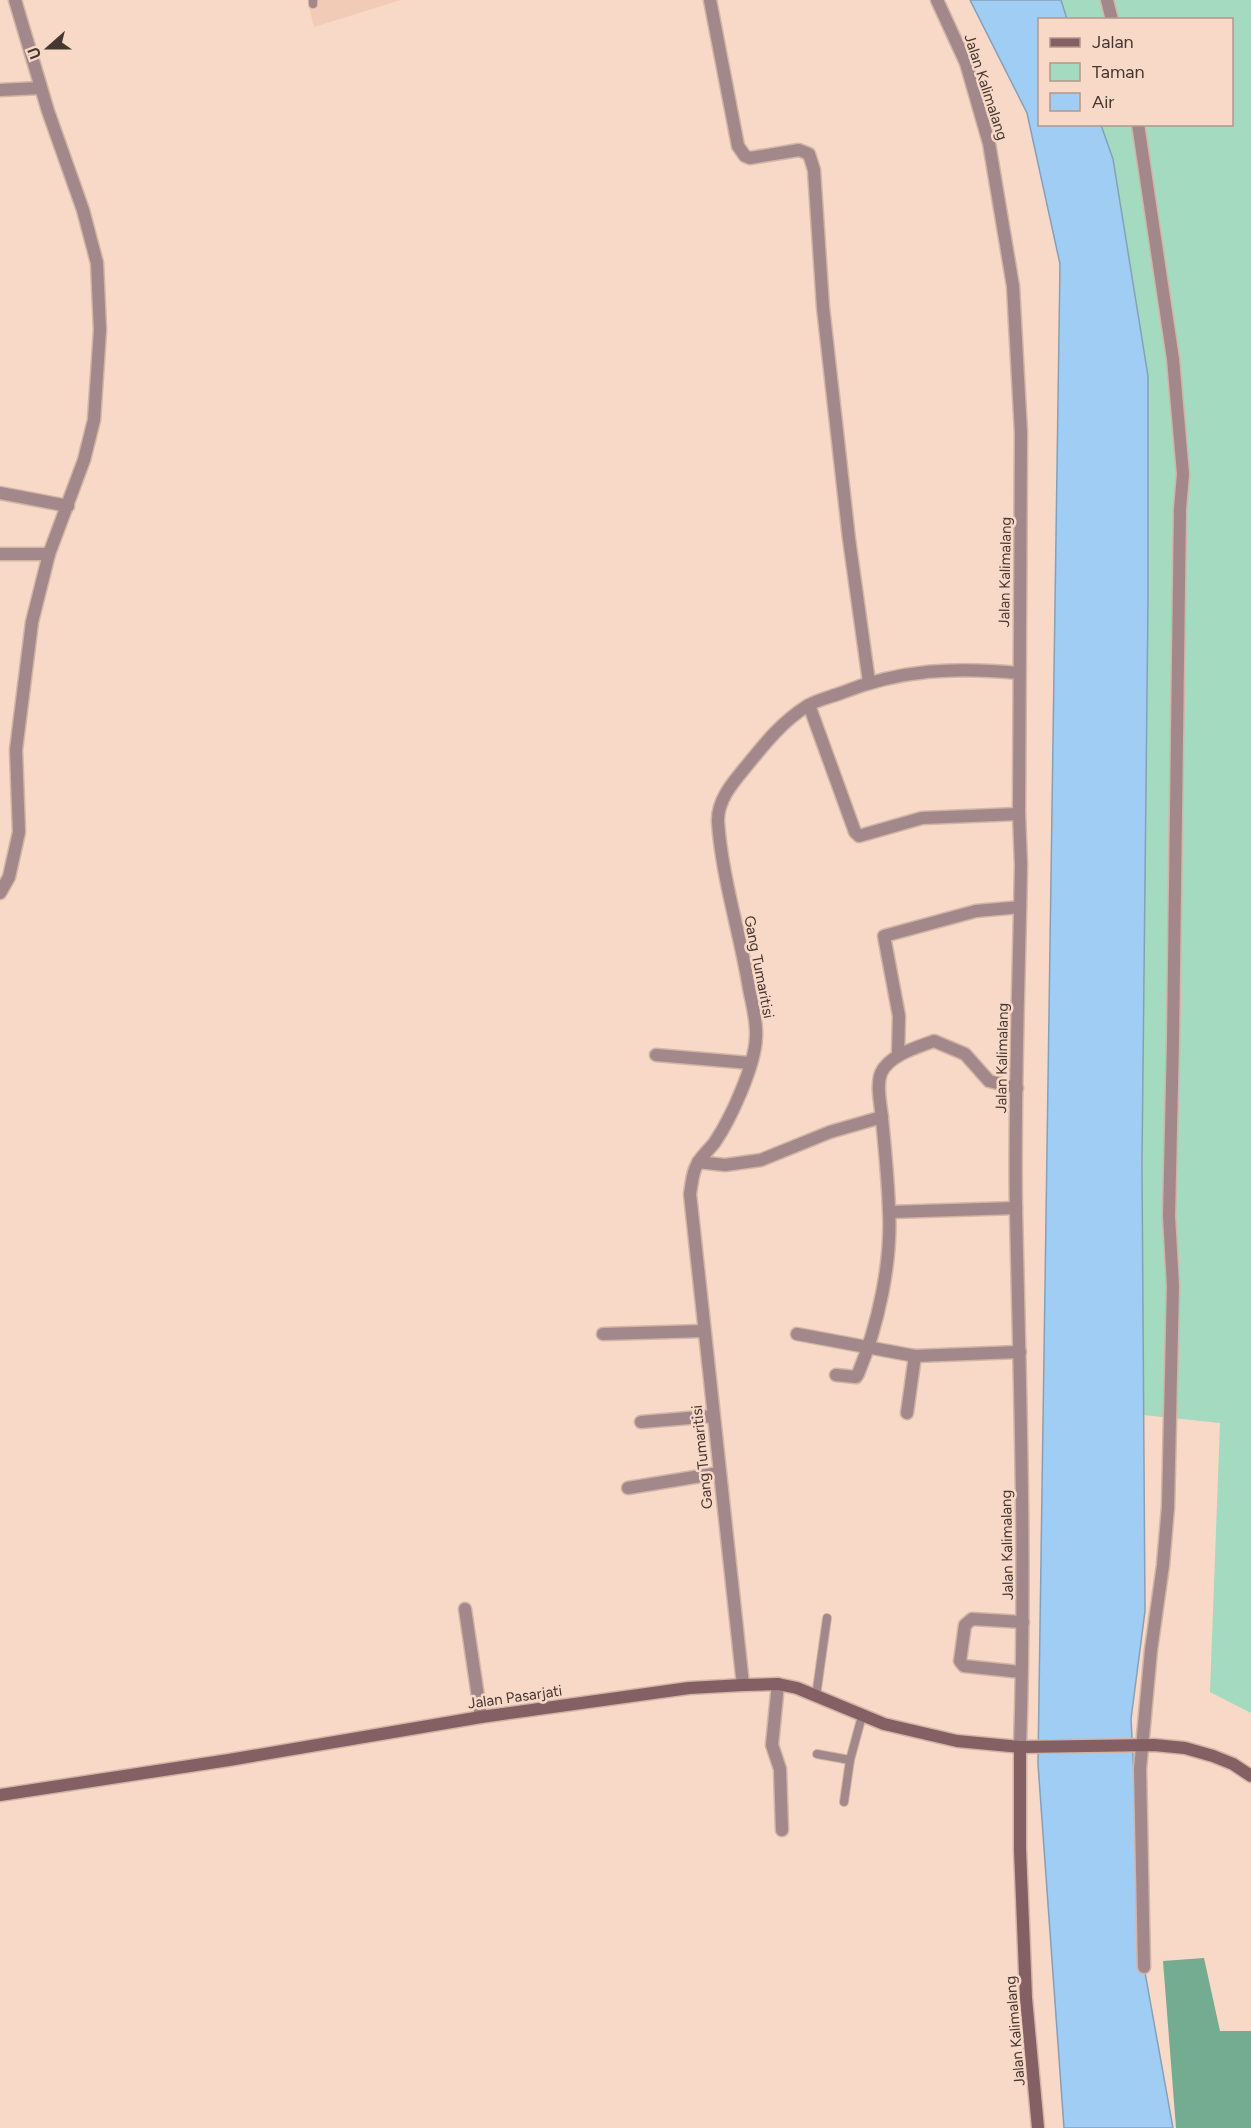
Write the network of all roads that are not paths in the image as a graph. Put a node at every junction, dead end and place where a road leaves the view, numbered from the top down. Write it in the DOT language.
graph roads {
  1 [pos="15,0"];
  2 [pos="710,0"];
  3 [pos="937,0"];
  4 [pos="1107,0"];
  5 [pos="1112,18"];
  6 [pos="40,88"];
  7 [pos="0,90"];
  8 [pos="1138,126"];
  9 [pos="0,493"];
  10 [pos="68,506"];
  11 [pos="0,554"];
  12 [pos="49,554"];
  13 [pos="1019,673"];
  14 [pos="869,682"];
  15 [pos="808,705"];
  16 [pos="1019,814"];
  17 [pos="0,893"];
  18 [pos="1020,906"];
  19 [pos="657,1055"];
  20 [pos="898,1055"];
  21 [pos="750,1063"];
  22 [pos="1017,1088"];
  23 [pos="882,1117"];
  24 [pos="698,1162"];
  25 [pos="1016,1209"];
  26 [pos="890,1212"];
  27 [pos="703,1331"];
  28 [pos="603,1334"];
  29 [pos="796,1334"];
  30 [pos="868,1348"];
  31 [pos="1020,1352"];
  32 [pos="915,1356"];
  33 [pos="836,1375"];
  34 [pos="907,1413"];
  35 [pos="713,1416"];
  36 [pos="641,1422"];
  37 [pos="719,1473"];
  38 [pos="628,1488"];
  39 [pos="465,1609"];
  40 [pos="827,1618"];
  41 [pos="1023,1622"];
  42 [pos="1020,1672"];
  43 [pos="778,1684"];
  44 [pos="743,1685"];
  45 [pos="816,1696"];
  46 [pos="862,1716"];
  47 [pos="481,1717"];
  48 [pos="1025,1746"];
  49 [pos="1137,1746"];
  50 [pos="817,1754"];
  51 [pos="850,1760"];
  52 [pos="1251,1776"];
  53 [pos="0,1795"];
  54 [pos="844,1802"];
  55 [pos="782,1830"];
  56 [pos="1144,1967"];
  57 [pos="1038,2128"];
  1 -- 6 [label="street"];
  2 -- 14 [label="street"];
  3 -- 13 [label="street, Jalan Kalimalang"];
  4 -- 5 [label="street"];
  6 -- 7 [label="street"];
  6 -- 10 [label="street"];
  8 -- 49 [label="street"];
  9 -- 10 [label="street"];
  10 -- 12 [label="street"];
  11 -- 12 [label="street"];
  12 -- 17 [label="street"];
  13 -- 14 [label="street, Gang Tumaritisi"];
  13 -- 16 [label="street, Jalan Kalimalang"];
  14 -- 15 [label="street, Gang Tumaritisi"];
  15 -- 16 [label="street"];
  15 -- 21 [label="street, Gang Tumaritisi"];
  16 -- 18 [label="street, Jalan Kalimalang"];
  18 -- 20 [label="street"];
  18 -- 22 [label="street, Jalan Kalimalang"];
  19 -- 21 [label="street"];
  20 -- 22 [label="street"];
  20 -- 23 [label="street"];
  21 -- 24 [label="street, Gang Tumaritisi"];
  22 -- 25 [label="street, Jalan Kalimalang"];
  23 -- 24 [label="street"];
  23 -- 26 [label="street"];
  24 -- 27 [label="street, Gang Tumaritisi"];
  25 -- 26 [label="street"];
  25 -- 31 [label="street, Jalan Kalimalang"];
  26 -- 30 [label="street"];
  27 -- 28 [label="street"];
  27 -- 35 [label="street, Gang Tumaritisi"];
  29 -- 30 [label="street"];
  30 -- 32 [label="street"];
  30 -- 33 [label="street"];
  31 -- 32 [label="street"];
  31 -- 41 [label="street, Jalan Kalimalang"];
  32 -- 34 [label="street"];
  35 -- 36 [label="street"];
  35 -- 37 [label="street, Gang Tumaritisi"];
  37 -- 38 [label="street"];
  37 -- 44 [label="street, Gang Tumaritisi"];
  39 -- 47 [label="street"];
  40 -- 45 [label="lane"];
  41 -- 42 [label="street, Jalan Kalimalang"];
  41 -- 42 [label="street"];
  42 -- 48 [label="street, Jalan Kalimalang"];
  43 -- 44 [label="main road, Jalan Pasarjati"];
  43 -- 45 [label="main road, Jalan Pasarjati"];
  43 -- 55 [label="street"];
  44 -- 47 [label="main road, Jalan Pasarjati"];
  45 -- 46 [label="main road, Jalan Pasarjati"];
  46 -- 48 [label="main road, Jalan Pasarjati"];
  46 -- 51 [label="lane"];
  47 -- 53 [label="main road, Jalan Pasarjati"];
  48 -- 49 [label="main road, Jalan Pasarjati"];
  48 -- 57 [label="main road, Jalan Kalimalang"];
  49 -- 52 [label="main road, Jalan Pasarjati"];
  49 -- 56 [label="street"];
  50 -- 51 [label="lane"];
  51 -- 54 [label="lane"];
}
